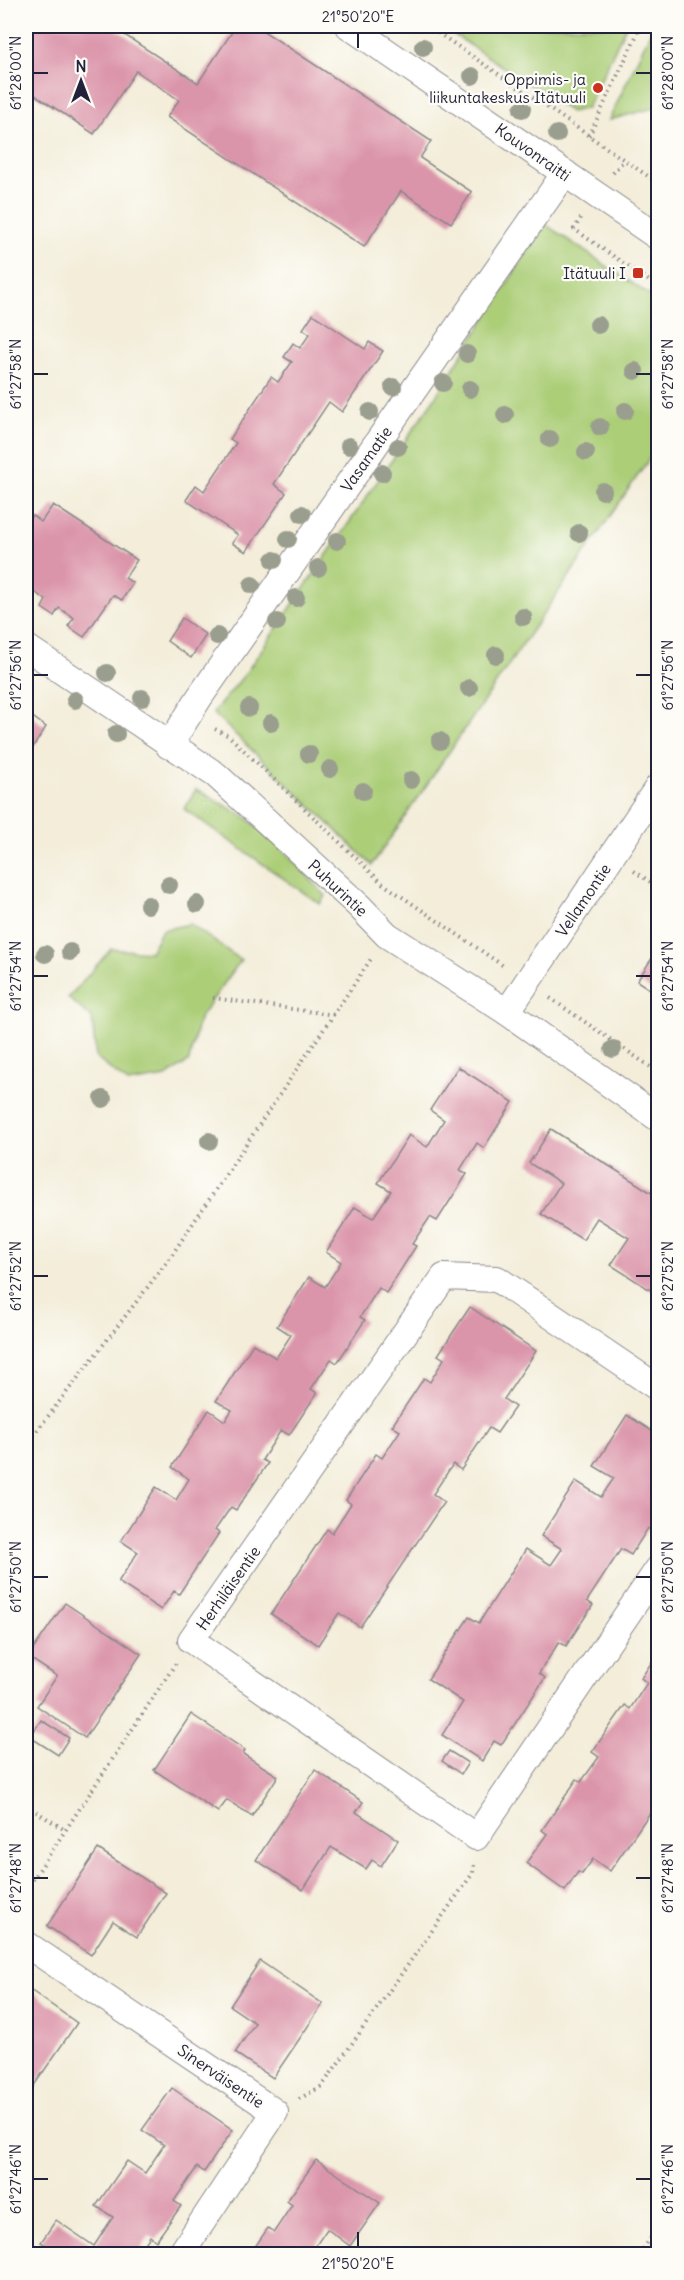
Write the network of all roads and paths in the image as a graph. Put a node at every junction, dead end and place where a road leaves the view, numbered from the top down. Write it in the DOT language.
graph roads {
  1 [pos="349,26"];
  2 [pos="428,26"];
  3 [pos="640,26"];
  4 [pos="589,136"];
  5 [pos="565,173"];
  6 [pos="658,183"];
  7 [pos="658,237"];
  8 [pos="26,647"];
  9 [pos="186,716"];
  10 [pos="169,746"];
  11 [pos="658,787"];
  12 [pos="411,904"];
  13 [pos="387,935"];
  14 [pos="526,982"];
  15 [pos="213,998"];
  16 [pos="507,1012"];
  17 [pos="335,1015"];
  18 [pos="658,1072"];
  19 [pos="658,1118"];
  20 [pos="658,1388"];
  21 [pos="26,1444"];
  22 [pos="658,1569"];
  23 [pos="191,1640"];
  24 [pos="26,1805"];
  25 [pos="65,1830"];
  26 [pos="476,1837"];
  27 [pos="26,1890"];
  28 [pos="26,1944"];
  29 [pos="275,2112"];
  30 [pos="658,2227"];
  31 [pos="181,2254"];
  32 [pos="640,2254"];
  1 -- 5 [label="street, Kouvonraitti"];
  2 -- 4 [label="path"];
  3 -- 4 [label="path"];
  4 -- 6 [label="path"];
  5 -- 7 [label="street, Kouvonraitti"];
  5 -- 9 [label="street, Vasamatie"];
  8 -- 10 [label="street, Puhurintie"];
  9 -- 10 [label="street, Vasamatie"];
  9 -- 12 [label="path"];
  10 -- 13 [label="street, Puhurintie"];
  11 -- 14 [label="street, Vellamontie"];
  12 -- 13 [label="path"];
  12 -- 14 [label="path"];
  13 -- 16 [label="street, Puhurintie"];
  13 -- 17 [label="path"];
  14 -- 16 [label="street, Vellamontie"];
  14 -- 18 [label="path"];
  15 -- 17 [label="path"];
  16 -- 19 [label="street, Puhurintie"];
  17 -- 21 [label="path"];
  20 -- 23 [label="street, Herhiläisentie"];
  22 -- 26 [label="street"];
  23 -- 25 [label="path"];
  23 -- 26 [label="street, Herhiläisentie"];
  24 -- 25 [label="path"];
  25 -- 27 [label="path"];
  26 -- 29 [label="path"];
  28 -- 29 [label="street, Sinerväisentie"];
  29 -- 31 [label="street, Sinerväisentie"];
  30 -- 32 [label="path"];
}
